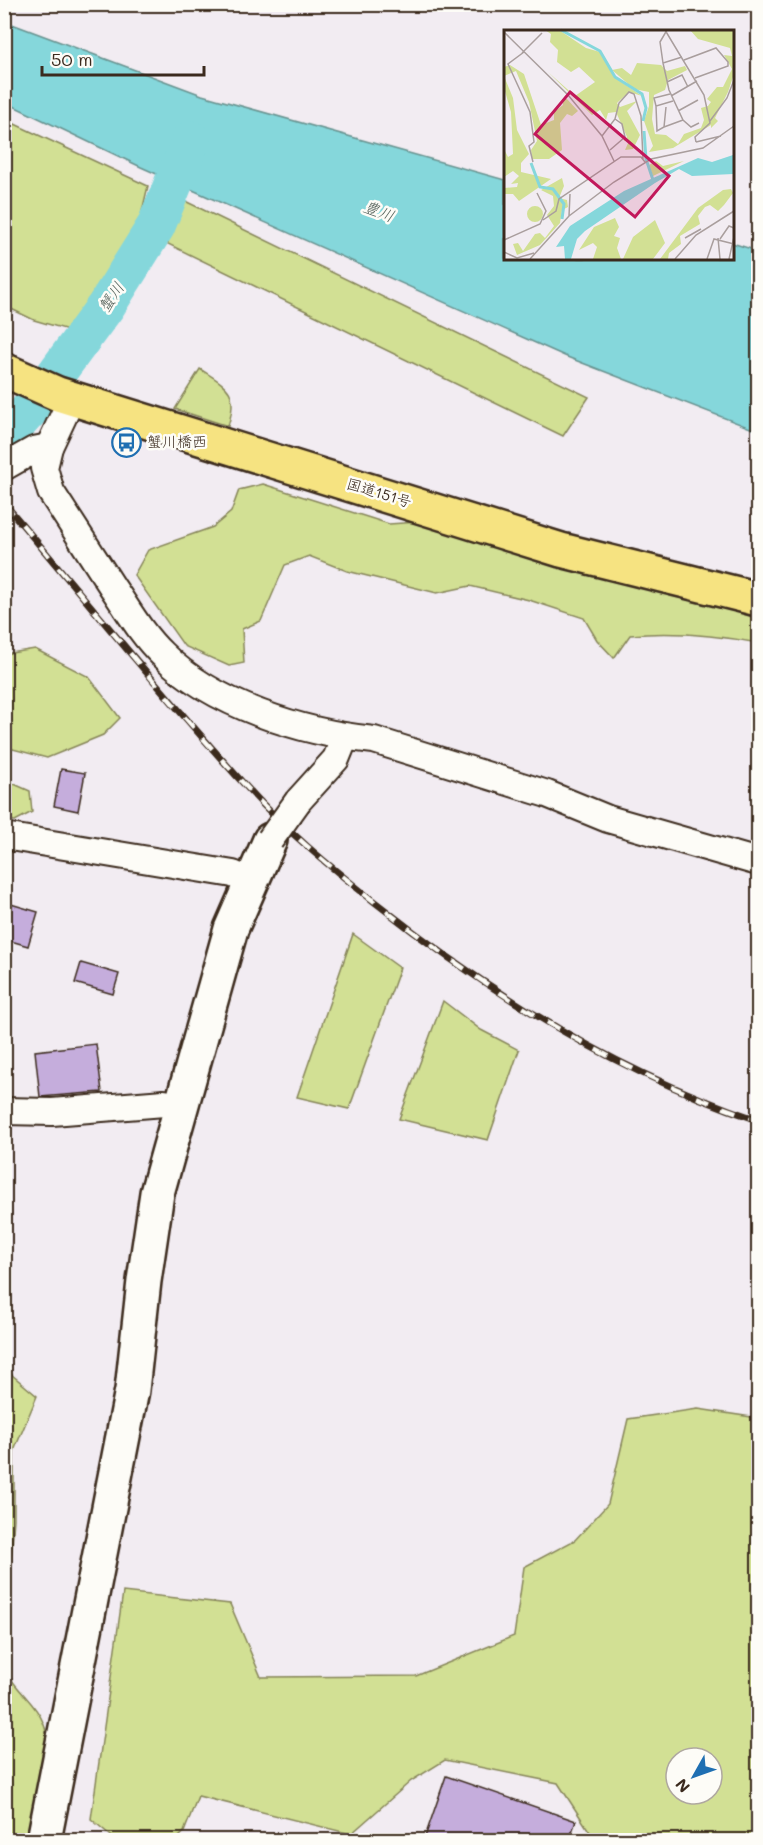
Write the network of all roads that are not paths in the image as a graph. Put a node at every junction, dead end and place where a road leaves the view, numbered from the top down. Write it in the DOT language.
graph roads {
  1 [pos="12,374"];
  2 [pos="65,396"];
  3 [pos="49,447"];
  4 [pos="4,467"];
  5 [pos="759,599"];
  6 [pos="345,737"];
  7 [pos="4,836"];
  8 [pos="270,840"];
  9 [pos="759,862"];
  10 [pos="250,882"];
  11 [pos="180,1106"];
  12 [pos="4,1111"];
  13 [pos="44,1840"];
  1 -- 2 [label="highway, 国道151号"];
  2 -- 3 [label="street"];
  2 -- 5 [label="highway, 国道151号"];
  3 -- 4 [label="street"];
  3 -- 6 [label="street"];
  6 -- 8 [label="street, bridge"];
  6 -- 9 [label="street"];
  7 -- 10 [label="street"];
  8 -- 10 [label="street"];
  10 -- 11 [label="street"];
  11 -- 12 [label="street"];
  11 -- 13 [label="street"];
}
